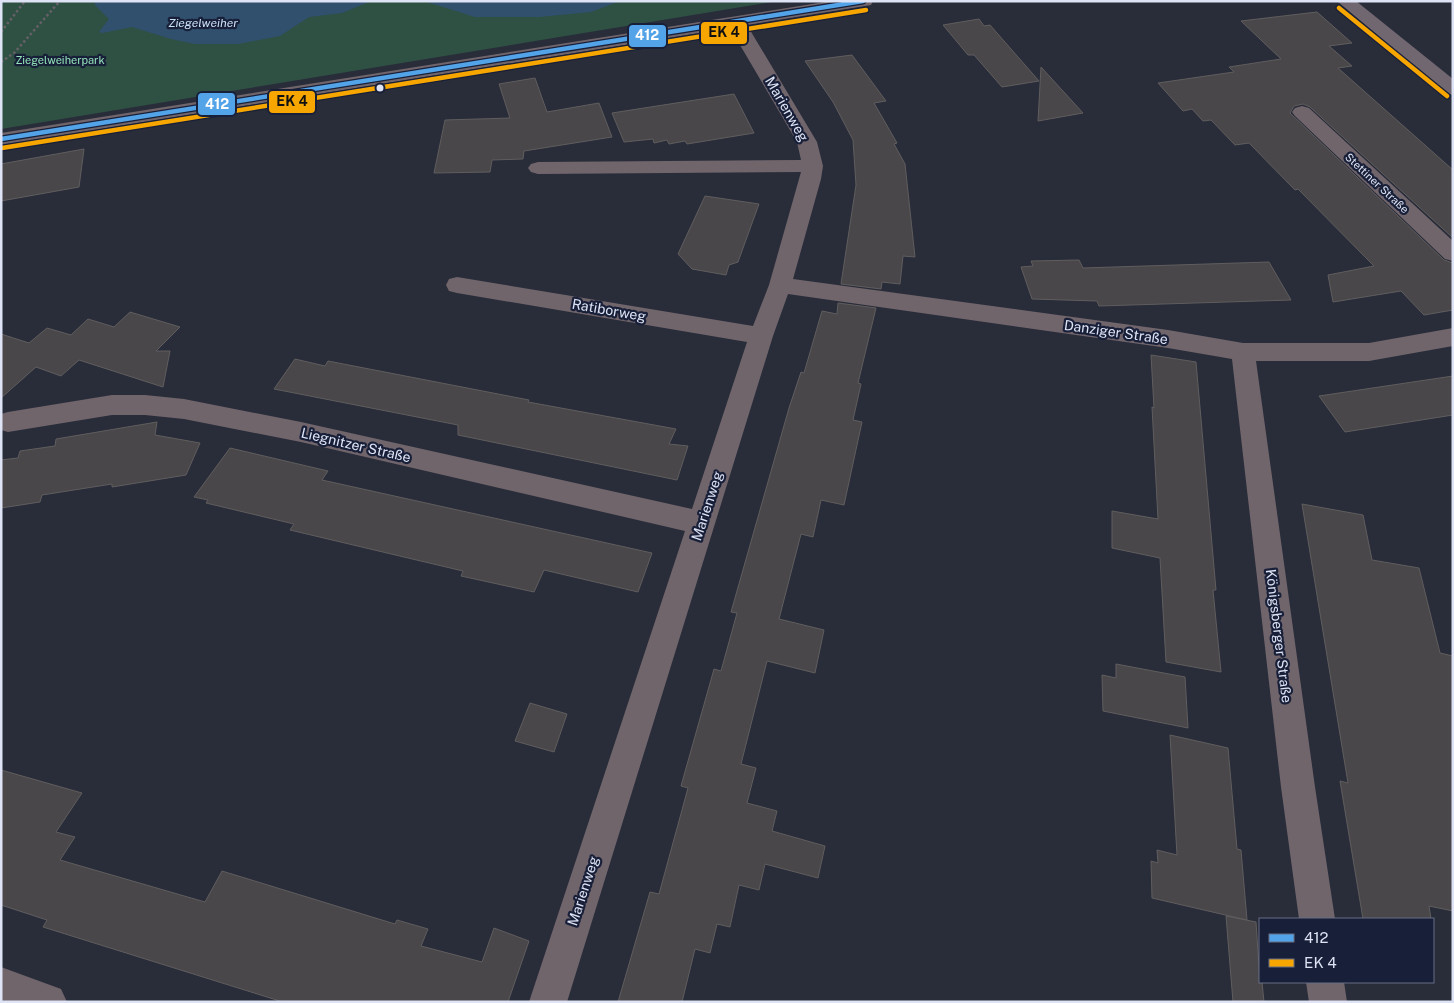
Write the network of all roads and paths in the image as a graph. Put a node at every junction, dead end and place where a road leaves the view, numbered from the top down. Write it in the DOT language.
graph roads {
  1 [pos="24,1"];
  2 [pos="60,1"];
  3 [pos="865,1"];
  4 [pos="1345,1"];
  5 [pos="735,22"];
  6 [pos="1,32"];
  7 [pos="1,62"];
  8 [pos="1453,89"];
  9 [pos="1302,112"];
  10 [pos="1,139"];
  11 [pos="813,166"];
  12 [pos="538,168"];
  13 [pos="1453,254"];
  14 [pos="457,285"];
  15 [pos="780,285"];
  16 [pos="761,336"];
  17 [pos="1453,337"];
  18 [pos="1243,352"];
  19 [pos="8,422"];
  20 [pos="701,523"];
  21 [pos="1316,918"];
  22 [pos="1326,983"];
  23 [pos="1,986"];
  24 [pos="48,1002"];
  25 [pos="548,1002"];
  26 [pos="1328,1002"];
  1 -- 6 [label="path"];
  2 -- 7 [label="path"];
  3 -- 5 [label="street"];
  4 -- 8 [label="main road"];
  5 -- 10 [label="street"];
  5 -- 11 [label="street, Marienweg"];
  9 -- 13 [label="street, Stettiner Straße"];
  11 -- 12 [label="street"];
  11 -- 15 [label="street, Marienweg"];
  14 -- 16 [label="street, Ratiborweg"];
  15 -- 16 [label="street, Marienweg"];
  15 -- 18 [label="street, Danziger Straße"];
  16 -- 20 [label="street, Marienweg"];
  17 -- 18 [label="street, Danziger Straße"];
  18 -- 21 [label="street, Königsberger Straße"];
  19 -- 20 [label="street, Liegnitzer Straße"];
  20 -- 25 [label="street, Marienweg"];
  22 -- 26 [label="street"];
  23 -- 24 [label="street"];
}
